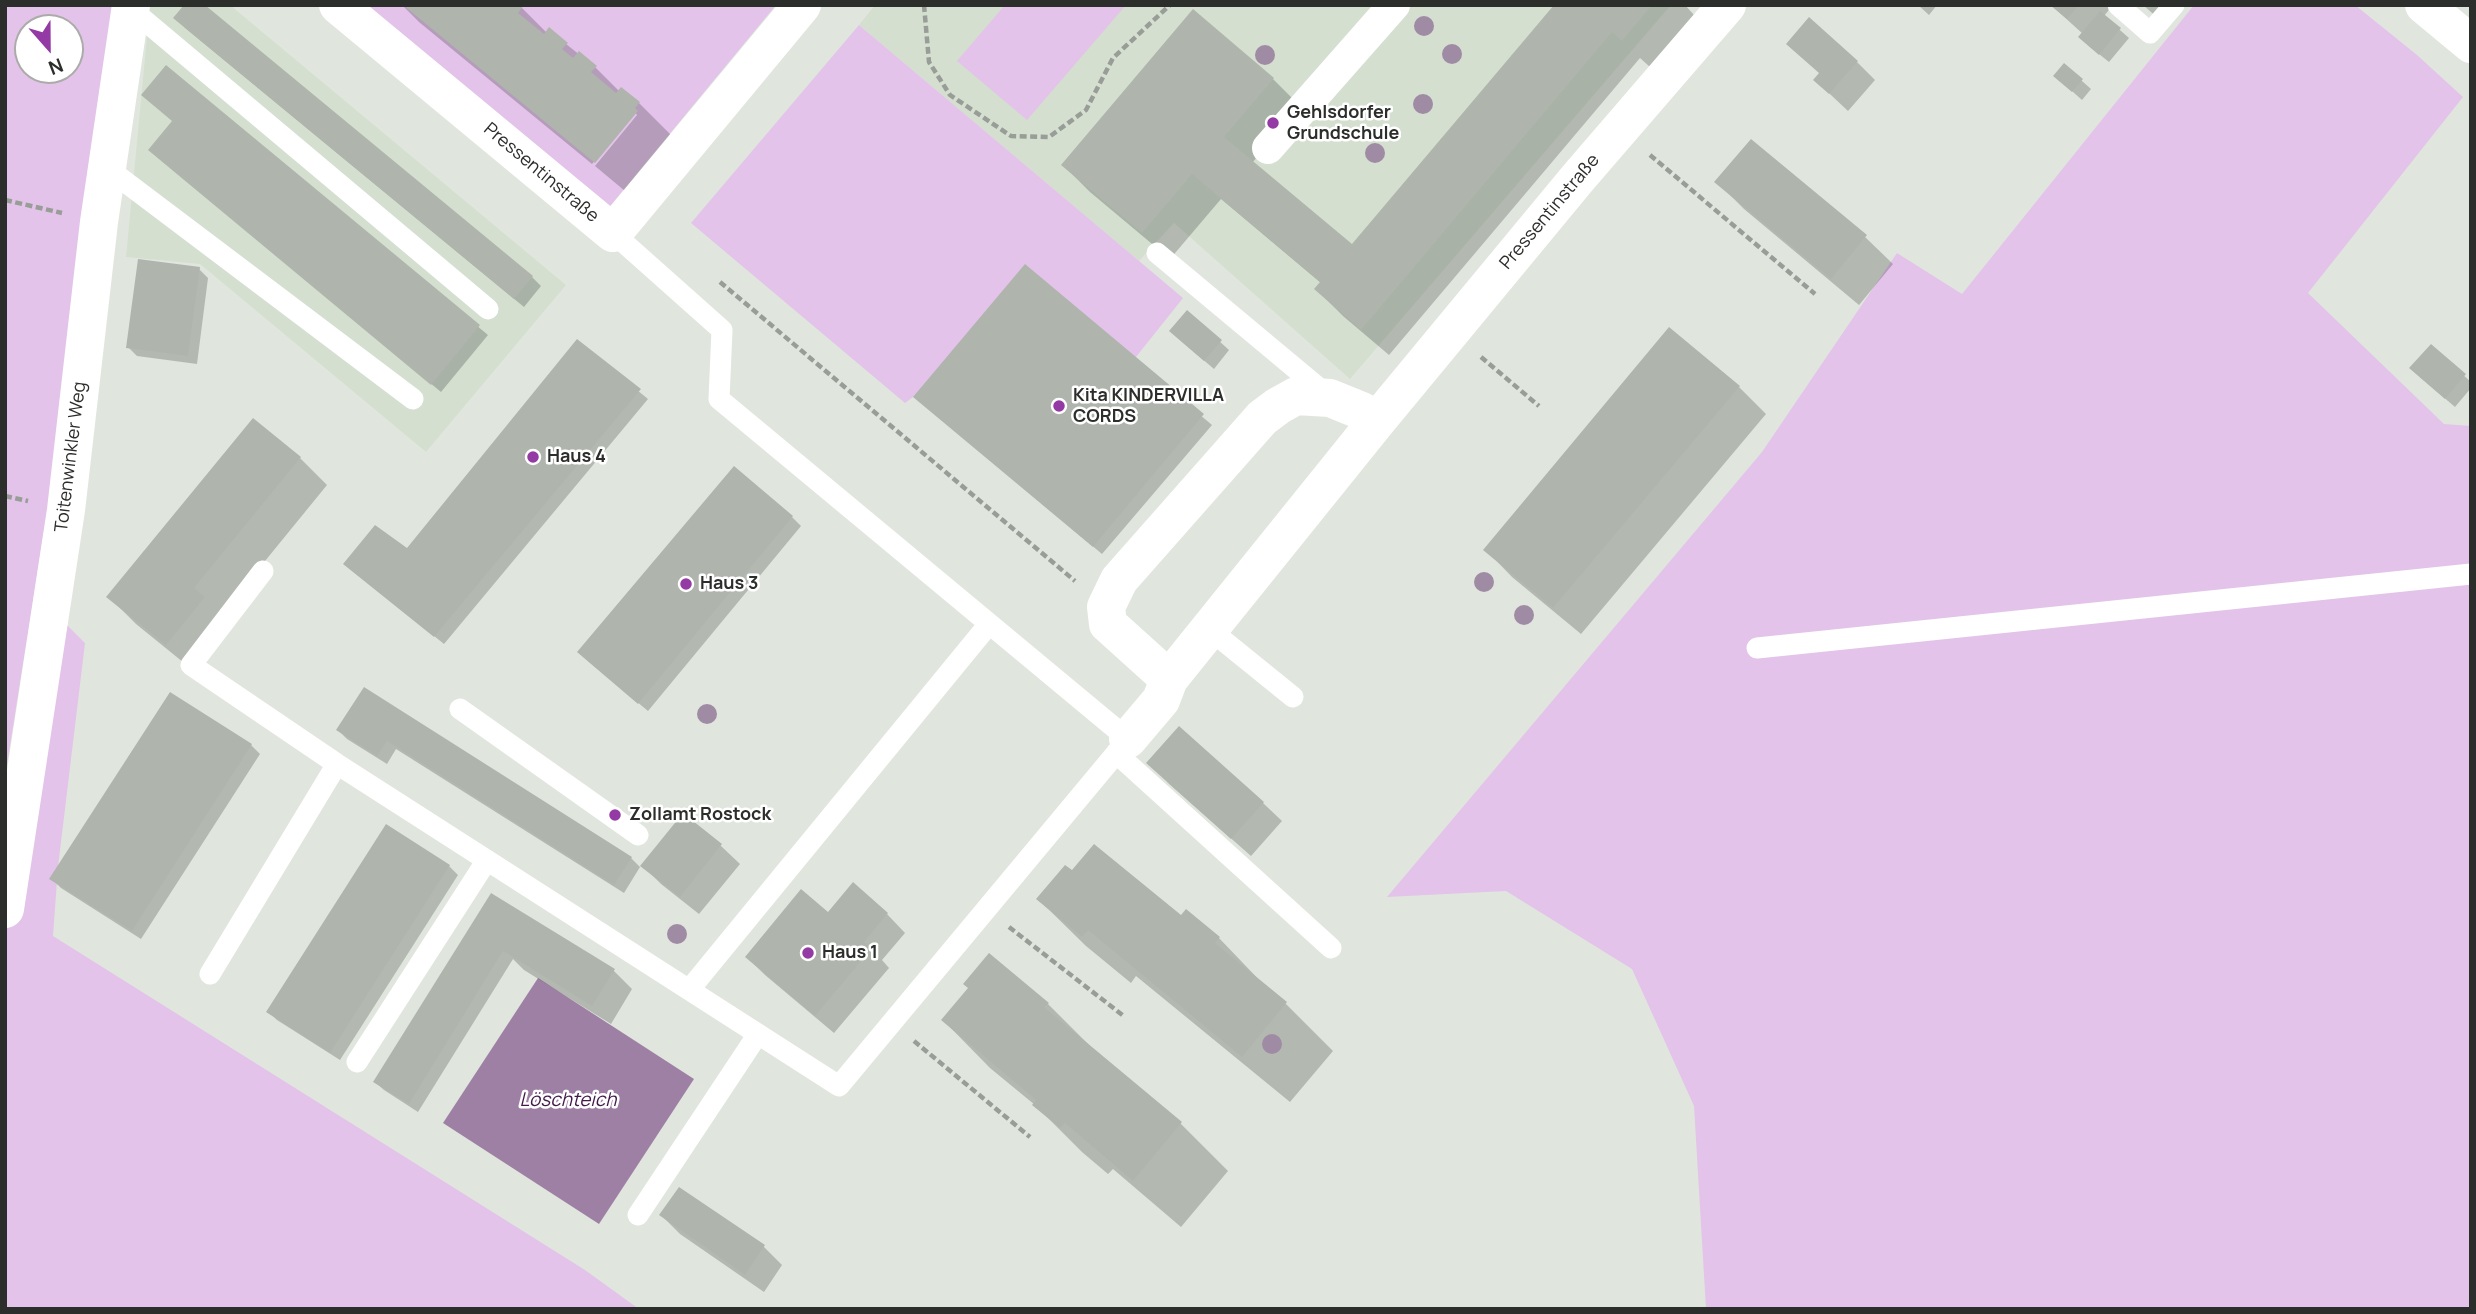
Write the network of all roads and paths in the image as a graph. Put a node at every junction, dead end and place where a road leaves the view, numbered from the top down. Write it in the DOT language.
graph roads {
  1 [pos="338,5"];
  2 [pos="802,5"];
  3 [pos="924,5"];
  4 [pos="1170,5"];
  5 [pos="1394,5"];
  6 [pos="1727,5"];
  7 [pos="2118,5"];
  8 [pos="2174,5"];
  9 [pos="2424,5"];
  10 [pos="131,7"];
  11 [pos="2468,35"];
  12 [pos="1620,129"];
  13 [pos="1268,148"];
  14 [pos="107,167"];
  15 [pos="5,200"];
  16 [pos="99,222"];
  17 [pos="614,233"];
  18 [pos="1157,253"];
  19 [pos="711,274"];
  20 [pos="1815,294"];
  21 [pos="488,309"];
  22 [pos="1451,332"];
  23 [pos="1331,398"];
  24 [pos="413,399"];
  25 [pos="1539,406"];
  26 [pos="1376,422"];
  27 [pos="263,571"];
  28 [pos="2471,574"];
  29 [pos="1106,607"];
  30 [pos="989,624"];
  31 [pos="1209,629"];
  32 [pos="1757,649"];
  33 [pos="1169,679"];
  34 [pos="1293,697"];
  35 [pos="460,709"];
  36 [pos="1122,746"];
  37 [pos="337,764"];
  38 [pos="638,835"];
  39 [pos="487,860"];
  40 [pos="5,909"];
  41 [pos="986,909"];
  42 [pos="1332,948"];
  43 [pos="210,974"];
  44 [pos="689,990"];
  45 [pos="1125,1017"];
  46 [pos="892,1023"];
  47 [pos="758,1034"];
  48 [pos="357,1062"];
  49 [pos="1030,1137"];
  50 [pos="638,1216"];
  1 -- 17 [label="street, Pressentinstraße"];
  2 -- 17 [label="street, Pressentinstraße"];
  3 -- 4 [label="path"];
  5 -- 13 [label="street"];
  6 -- 12 [label="street, Pressentinstraße"];
  7 -- 8 [label="lane"];
  9 -- 11 [label="street"];
  10 -- 14 [label="street, Toitenwinkler Weg"];
  10 -- 21 [label="lane"];
  12 -- 20 [label="path"];
  12 -- 22 [label="street, Pressentinstraße"];
  14 -- 16 [label="street, Toitenwinkler Weg"];
  14 -- 24 [label="lane"];
  15 -- 16 [label="path"];
  16 -- 40 [label="street, Toitenwinkler Weg"];
  17 -- 30 [label="lane"];
  18 -- 23 [label="lane"];
  19 -- 29 [label="path"];
  22 -- 25 [label="path"];
  22 -- 26 [label="street, Pressentinstraße"];
  23 -- 26 [label="street"];
  23 -- 29 [label="street"];
  26 -- 31 [label="street, Pressentinstraße"];
  27 -- 37 [label="lane"];
  28 -- 32 [label="lane"];
  29 -- 33 [label="street"];
  30 -- 36 [label="lane"];
  30 -- 44 [label="lane"];
  31 -- 33 [label="street, Pressentinstraße"];
  31 -- 34 [label="lane"];
  33 -- 36 [label="street, Pressentinstraße"];
  35 -- 38 [label="lane"];
  36 -- 41 [label="lane"];
  36 -- 42 [label="lane"];
  37 -- 39 [label="lane"];
  37 -- 43 [label="lane"];
  39 -- 44 [label="lane"];
  39 -- 48 [label="lane"];
  41 -- 45 [label="path"];
  41 -- 46 [label="lane"];
  44 -- 47 [label="lane"];
  46 -- 47 [label="lane"];
  46 -- 49 [label="path"];
  47 -- 50 [label="lane"];
}
